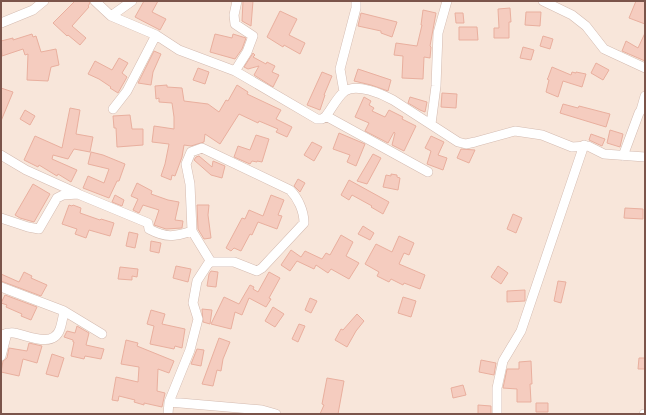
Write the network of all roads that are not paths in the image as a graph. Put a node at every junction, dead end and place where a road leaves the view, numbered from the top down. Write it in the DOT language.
graph roads {
  1 [pos="44,1"];
  2 [pos="95,1"];
  3 [pos="132,1"];
  4 [pos="237,1"];
  5 [pos="356,1"];
  6 [pos="447,1"];
  7 [pos="543,1"];
  8 [pos="111,16"];
  9 [pos="1,23"];
  10 [pos="156,35"];
  11 [pos="645,68"];
  12 [pos="234,71"];
  13 [pos="344,92"];
  14 [pos="645,96"];
  15 [pos="113,109"];
  16 [pos="326,116"];
  17 [pos="431,124"];
  18 [pos="584,145"];
  19 [pos="1,155"];
  20 [pos="623,156"];
  21 [pos="645,157"];
  22 [pos="428,172"];
  23 [pos="78,194"];
  24 [pos="1,218"];
  25 [pos="192,231"];
  26 [pos="211,262"];
  27 [pos="1,287"];
  28 [pos="64,310"];
  29 [pos="4,334"];
  30 [pos="102,334"];
  31 [pos="1,356"];
  32 [pos="169,402"];
  33 [pos="168,414"];
  34 [pos="276,414"];
  35 [pos="497,414"];
  1 -- 9 [label="street"];
  2 -- 8 [label="street"];
  3 -- 8 [label="street"];
  4 -- 12 [label="street"];
  5 -- 13 [label="street"];
  6 -- 17 [label="street"];
  7 -- 11 [label="street"];
  8 -- 10 [label="street"];
  10 -- 12 [label="street"];
  10 -- 15 [label="street"];
  12 -- 16 [label="street"];
  13 -- 16 [label="street"];
  13 -- 17 [label="street"];
  14 -- 20 [label="street"];
  16 -- 22 [label="street"];
  17 -- 18 [label="street"];
  18 -- 20 [label="street"];
  18 -- 35 [label="street"];
  19 -- 23 [label="street"];
  20 -- 21 [label="street"];
  23 -- 24 [label="street"];
  23 -- 25 [label="street"];
  25 -- 26 [label="street"];
  25 -- 26 [label="street"];
  26 -- 32 [label="street"];
  27 -- 28 [label="street"];
  28 -- 29 [label="street"];
  28 -- 30 [label="street"];
  29 -- 31 [label="street"];
  32 -- 33 [label="street"];
  32 -- 34 [label="street"];
}
